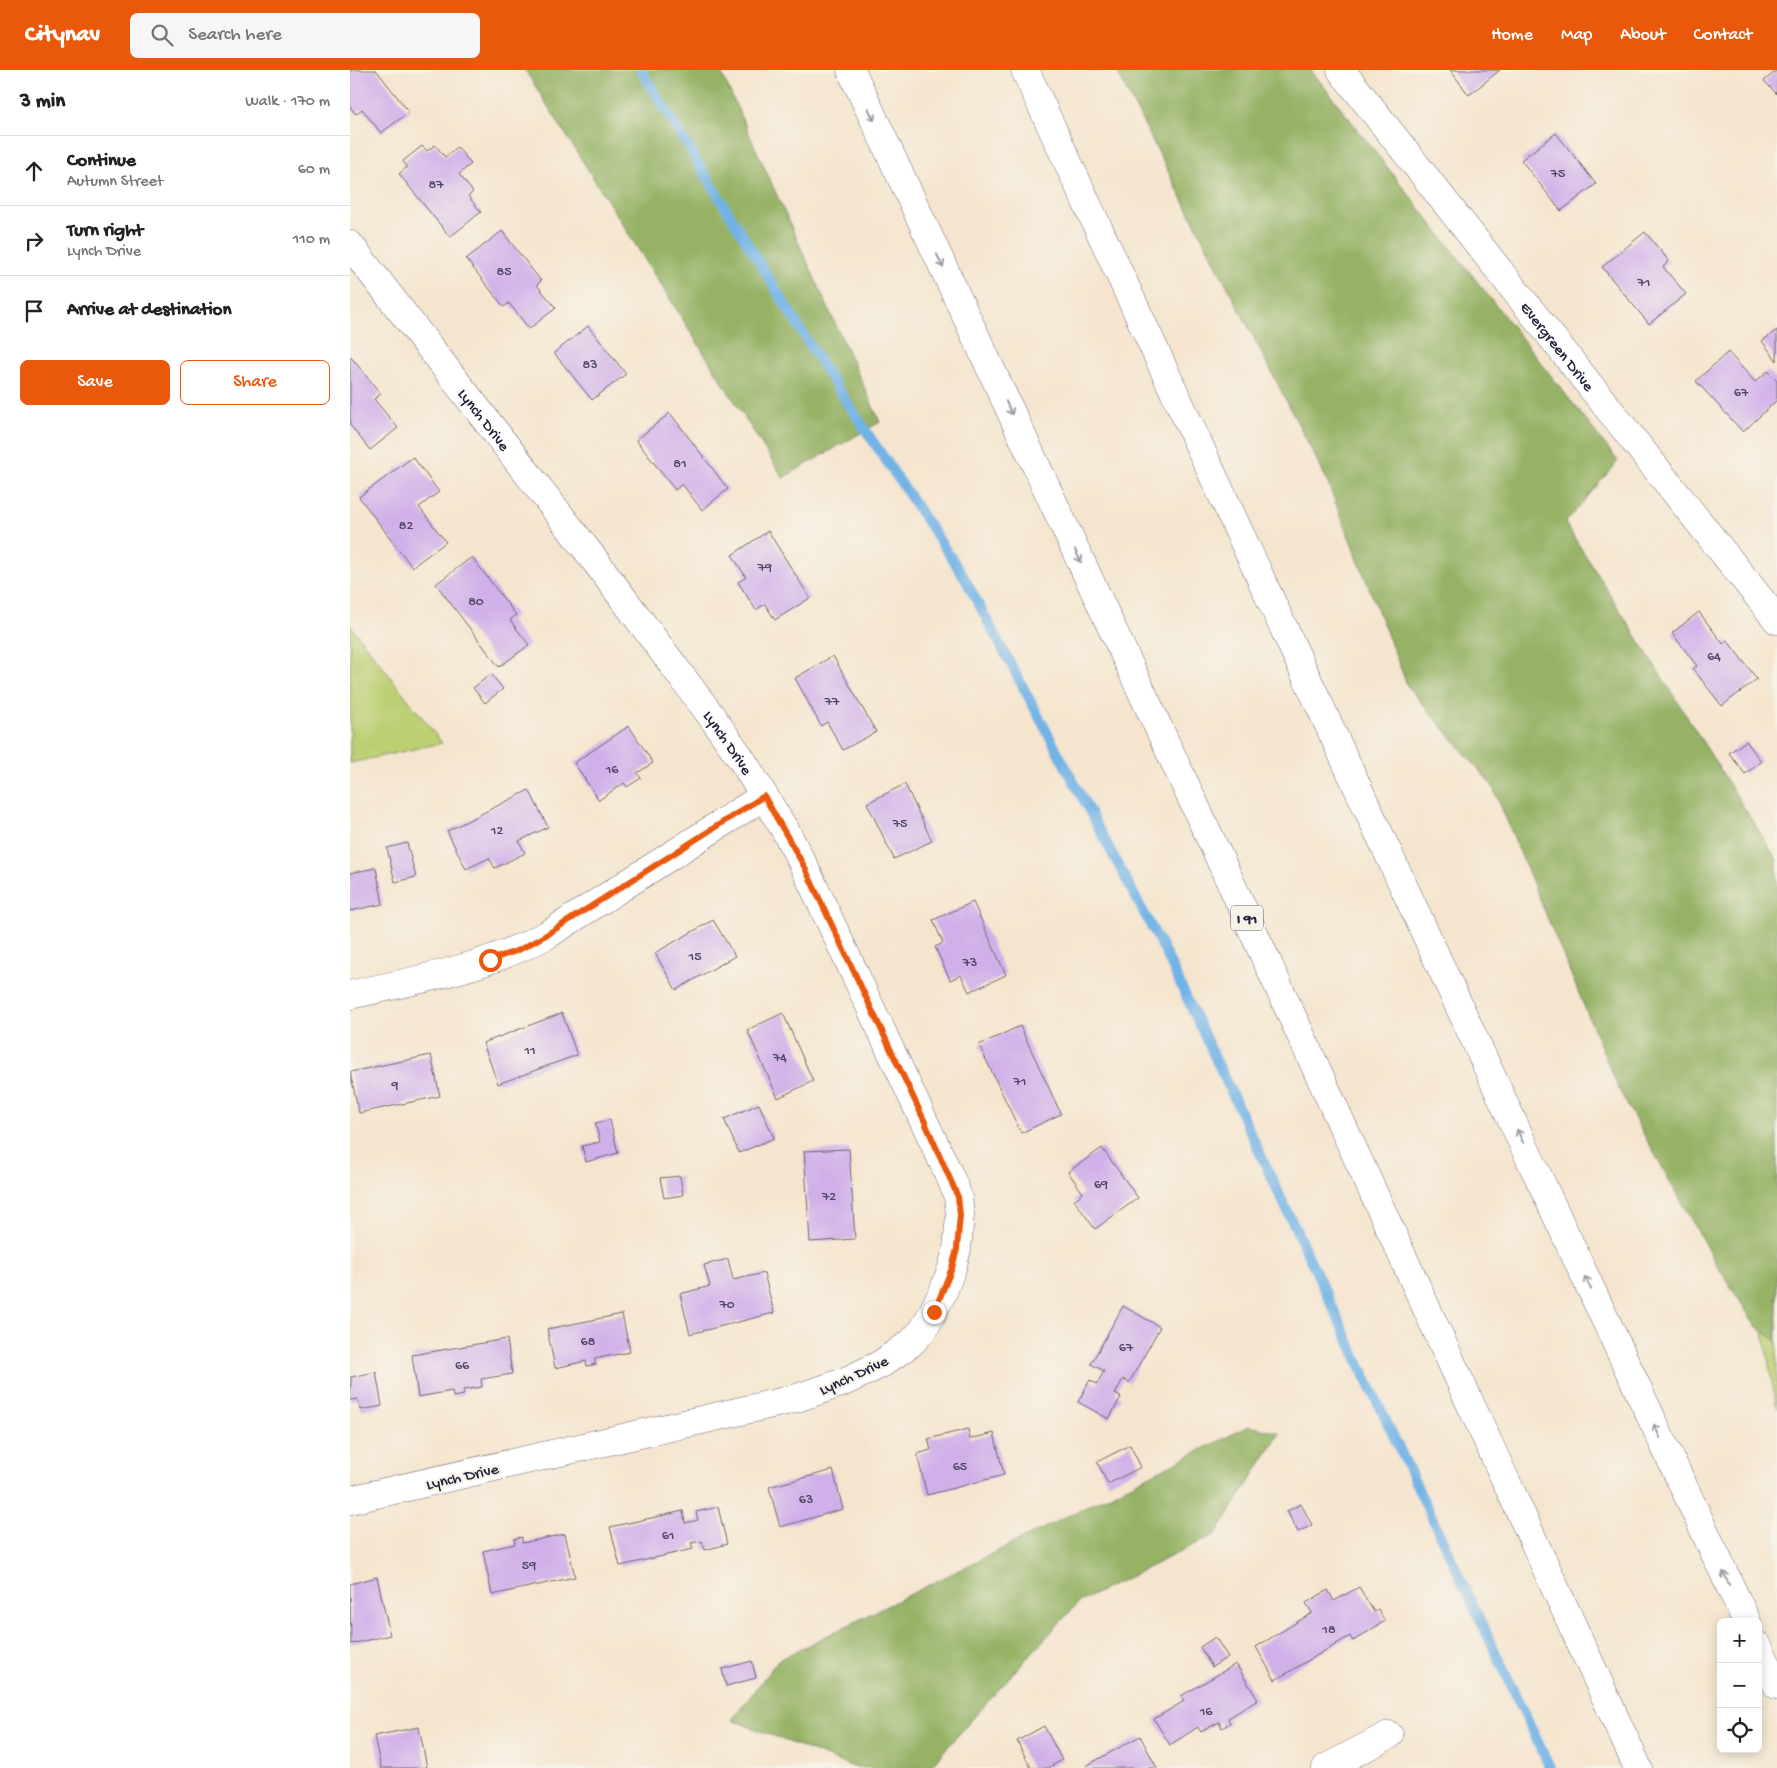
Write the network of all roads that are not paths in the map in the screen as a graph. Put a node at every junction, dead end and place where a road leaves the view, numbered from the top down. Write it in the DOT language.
graph roads {
  1 [pos="851,70"];
  2 [pos="1025,70"];
  3 [pos="1340,70"];
  4 [pos="350,244"];
  5 [pos="1777,620"];
  6 [pos="764,796"];
  7 [pos="350,995"];
  8 [pos="350,1500"];
  9 [pos="1745,1618"];
  10 [pos="1762,1654"];
  11 [pos="1777,1685"];
  12 [pos="1389,1735"];
  13 [pos="1326,1768"];
  14 [pos="1638,1768"];
  1 -- 14 [label="main road, I 91, one-way"];
  9 -- 2 [label="main road, one-way"];
  3 -- 5 [label="main road, Evergreen Drive"];
  4 -- 6 [label="main road, Lynch Drive"];
  6 -- 7 [label="main road"];
  6 -- 8 [label="main road, Lynch Drive"];
  10 -- 11 [label="main road"];
  12 -- 13 [label="main road"];
}
